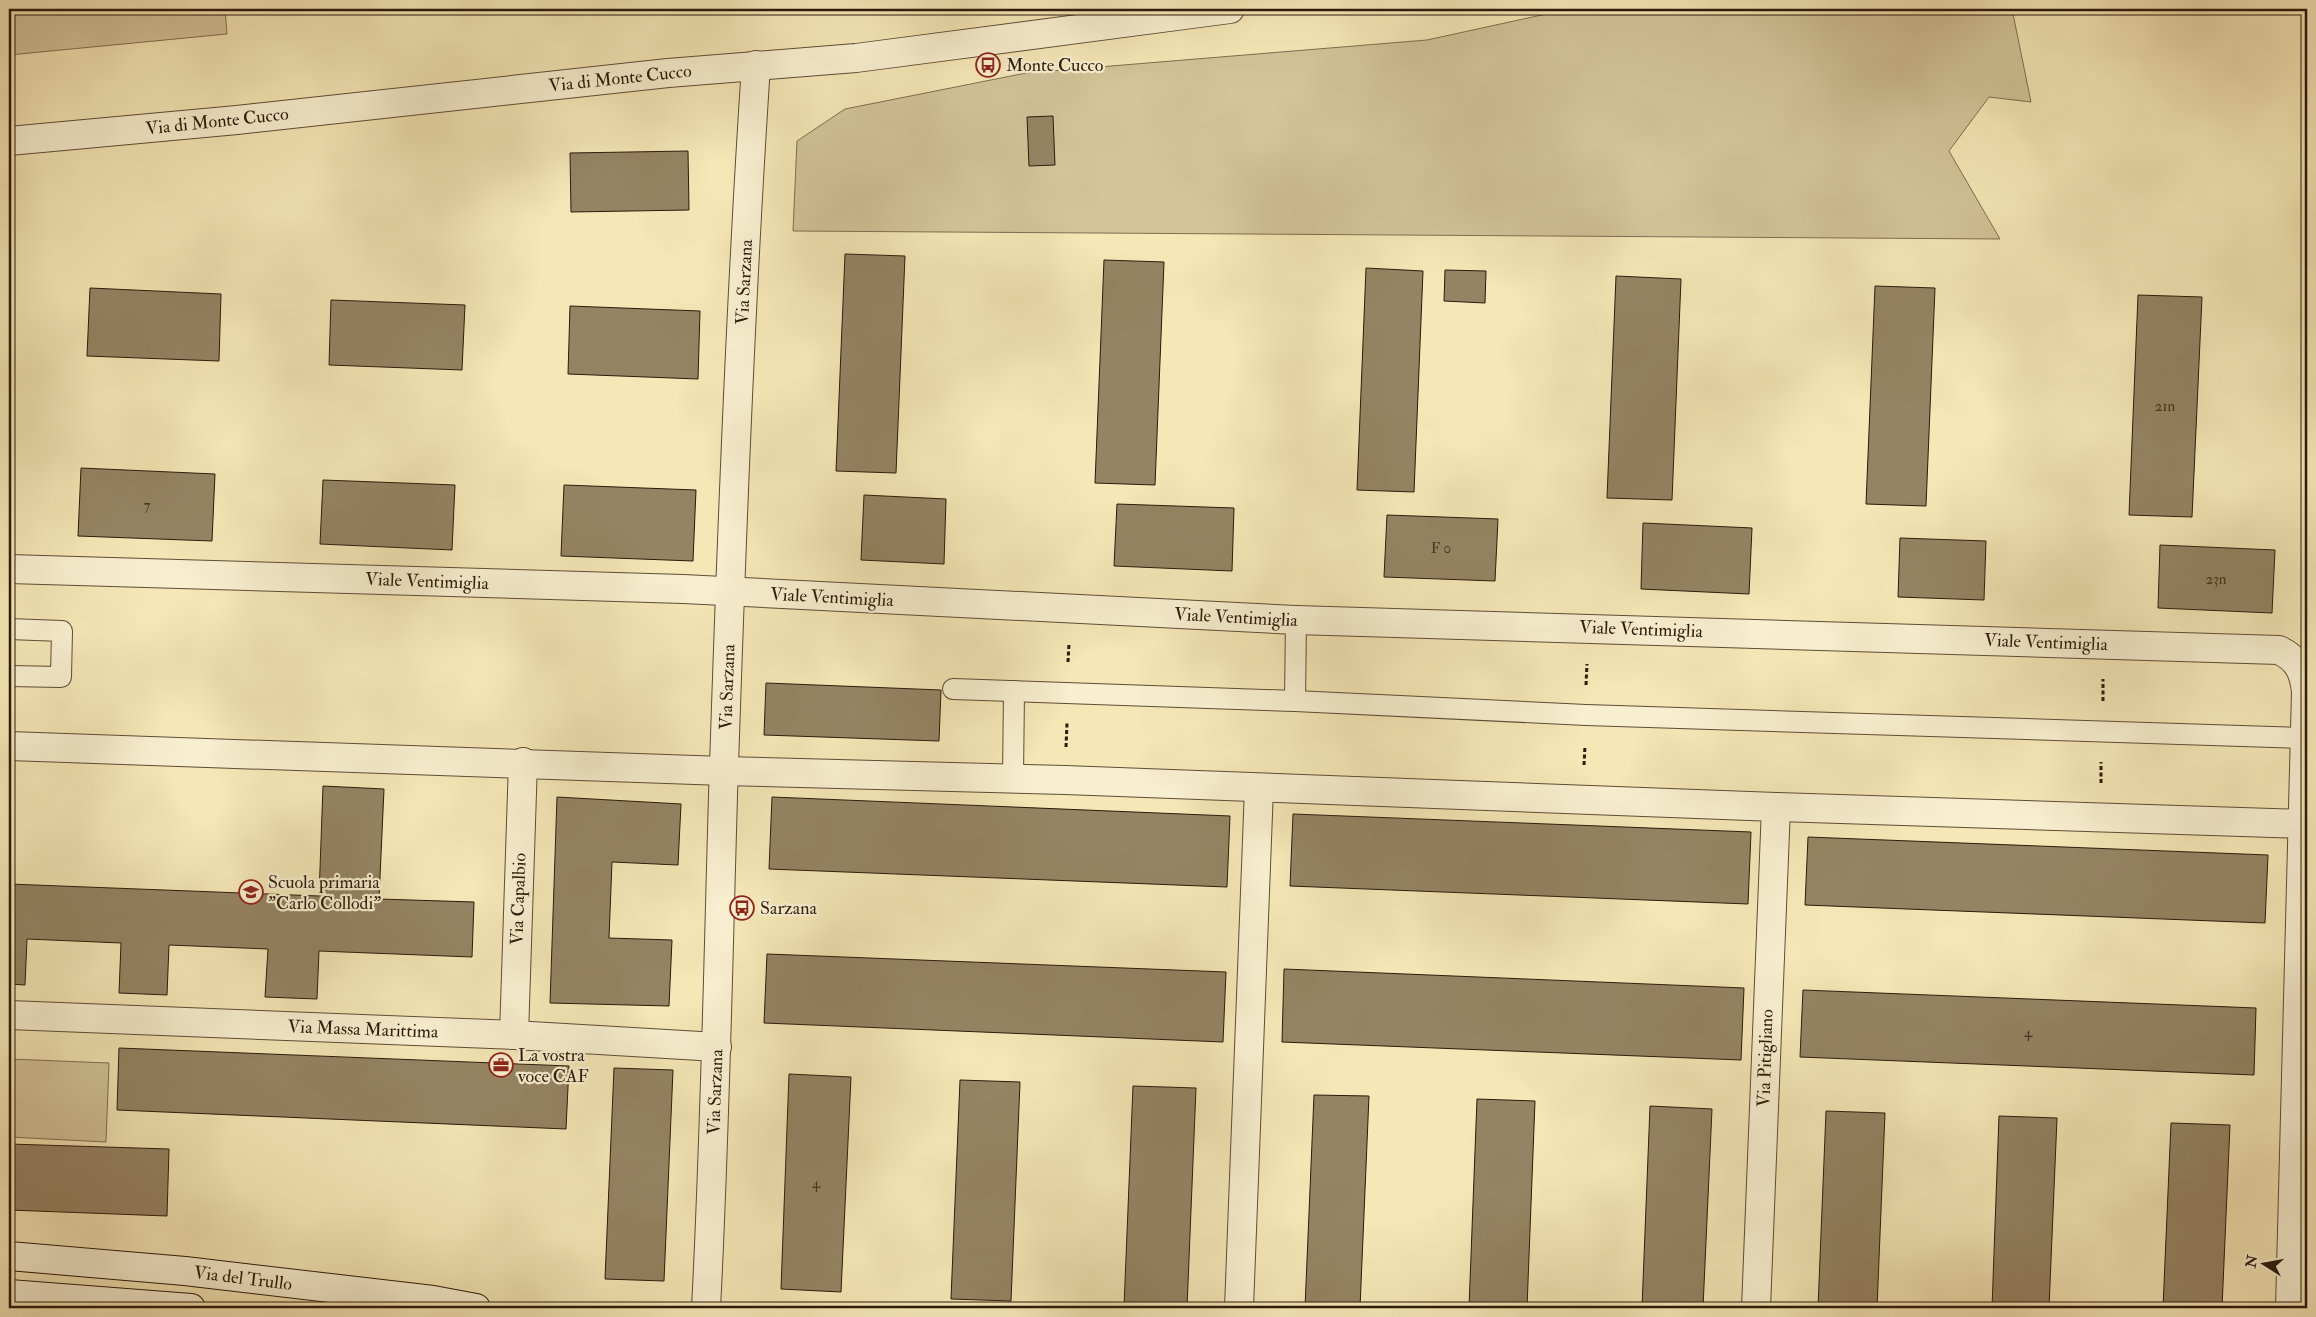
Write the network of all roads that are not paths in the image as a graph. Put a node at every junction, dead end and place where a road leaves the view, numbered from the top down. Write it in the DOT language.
graph roads {
  1 [pos="1230,9"];
  2 [pos="756,66"];
  3 [pos="9,141"];
  4 [pos="9,569"];
  5 [pos="730,592"];
  6 [pos="1296,620"];
  7 [pos="9,629"];
  8 [pos="9,676"];
  9 [pos="953,689"];
  10 [pos="1014,691"];
  11 [pos="1295,701"];
  12 [pos="2305,738"];
  13 [pos="9,746"];
  14 [pos="524,762"];
  15 [pos="724,770"];
  16 [pos="1013,778"];
  17 [pos="1259,788"];
  18 [pos="1776,807"];
  19 [pos="2305,824"];
  20 [pos="9,1016"];
  21 [pos="514,1035"];
  22 [pos="717,1047"];
  23 [pos="9,1256"];
  24 [pos="9,1294"];
  25 [pos="191,1308"];
  26 [pos="476,1308"];
  27 [pos="706,1308"];
  28 [pos="1239,1308"];
  29 [pos="1756,1308"];
  30 [pos="2290,1308"];
  1 -- 2 [label="street, Via di Monte Cucco"];
  2 -- 3 [label="street, Via di Monte Cucco"];
  2 -- 5 [label="street, Via Sarzana"];
  4 -- 5 [label="street, Viale Ventimiglia"];
  5 -- 6 [label="street, Viale Ventimiglia"];
  5 -- 15 [label="street, Via Sarzana"];
  6 -- 11 [label="lane"];
  6 -- 12 [label="street, Viale Ventimiglia"];
  7 -- 8 [label="lane"];
  9 -- 10 [label="lane"];
  10 -- 11 [label="lane"];
  10 -- 16 [label="lane"];
  11 -- 12 [label="lane"];
  12 -- 19 [label="street, Viale Ventimiglia"];
  13 -- 14 [label="street"];
  14 -- 15 [label="street"];
  14 -- 21 [label="street, Via Capalbio"];
  15 -- 16 [label="street"];
  15 -- 22 [label="street, Via Sarzana"];
  16 -- 17 [label="street"];
  17 -- 18 [label="street"];
  17 -- 28 [label="street"];
  18 -- 19 [label="street"];
  18 -- 29 [label="street, Via Pitigliano"];
  19 -- 30 [label="street, Viale Ventimiglia"];
  20 -- 21 [label="street, Via Massa Marittima"];
  21 -- 22 [label="street, Via Massa Marittima"];
  22 -- 27 [label="street, Via Sarzana"];
  23 -- 26 [label="street, Via del Trullo"];
  24 -- 25 [label="street, Via del Trullo"];
}
